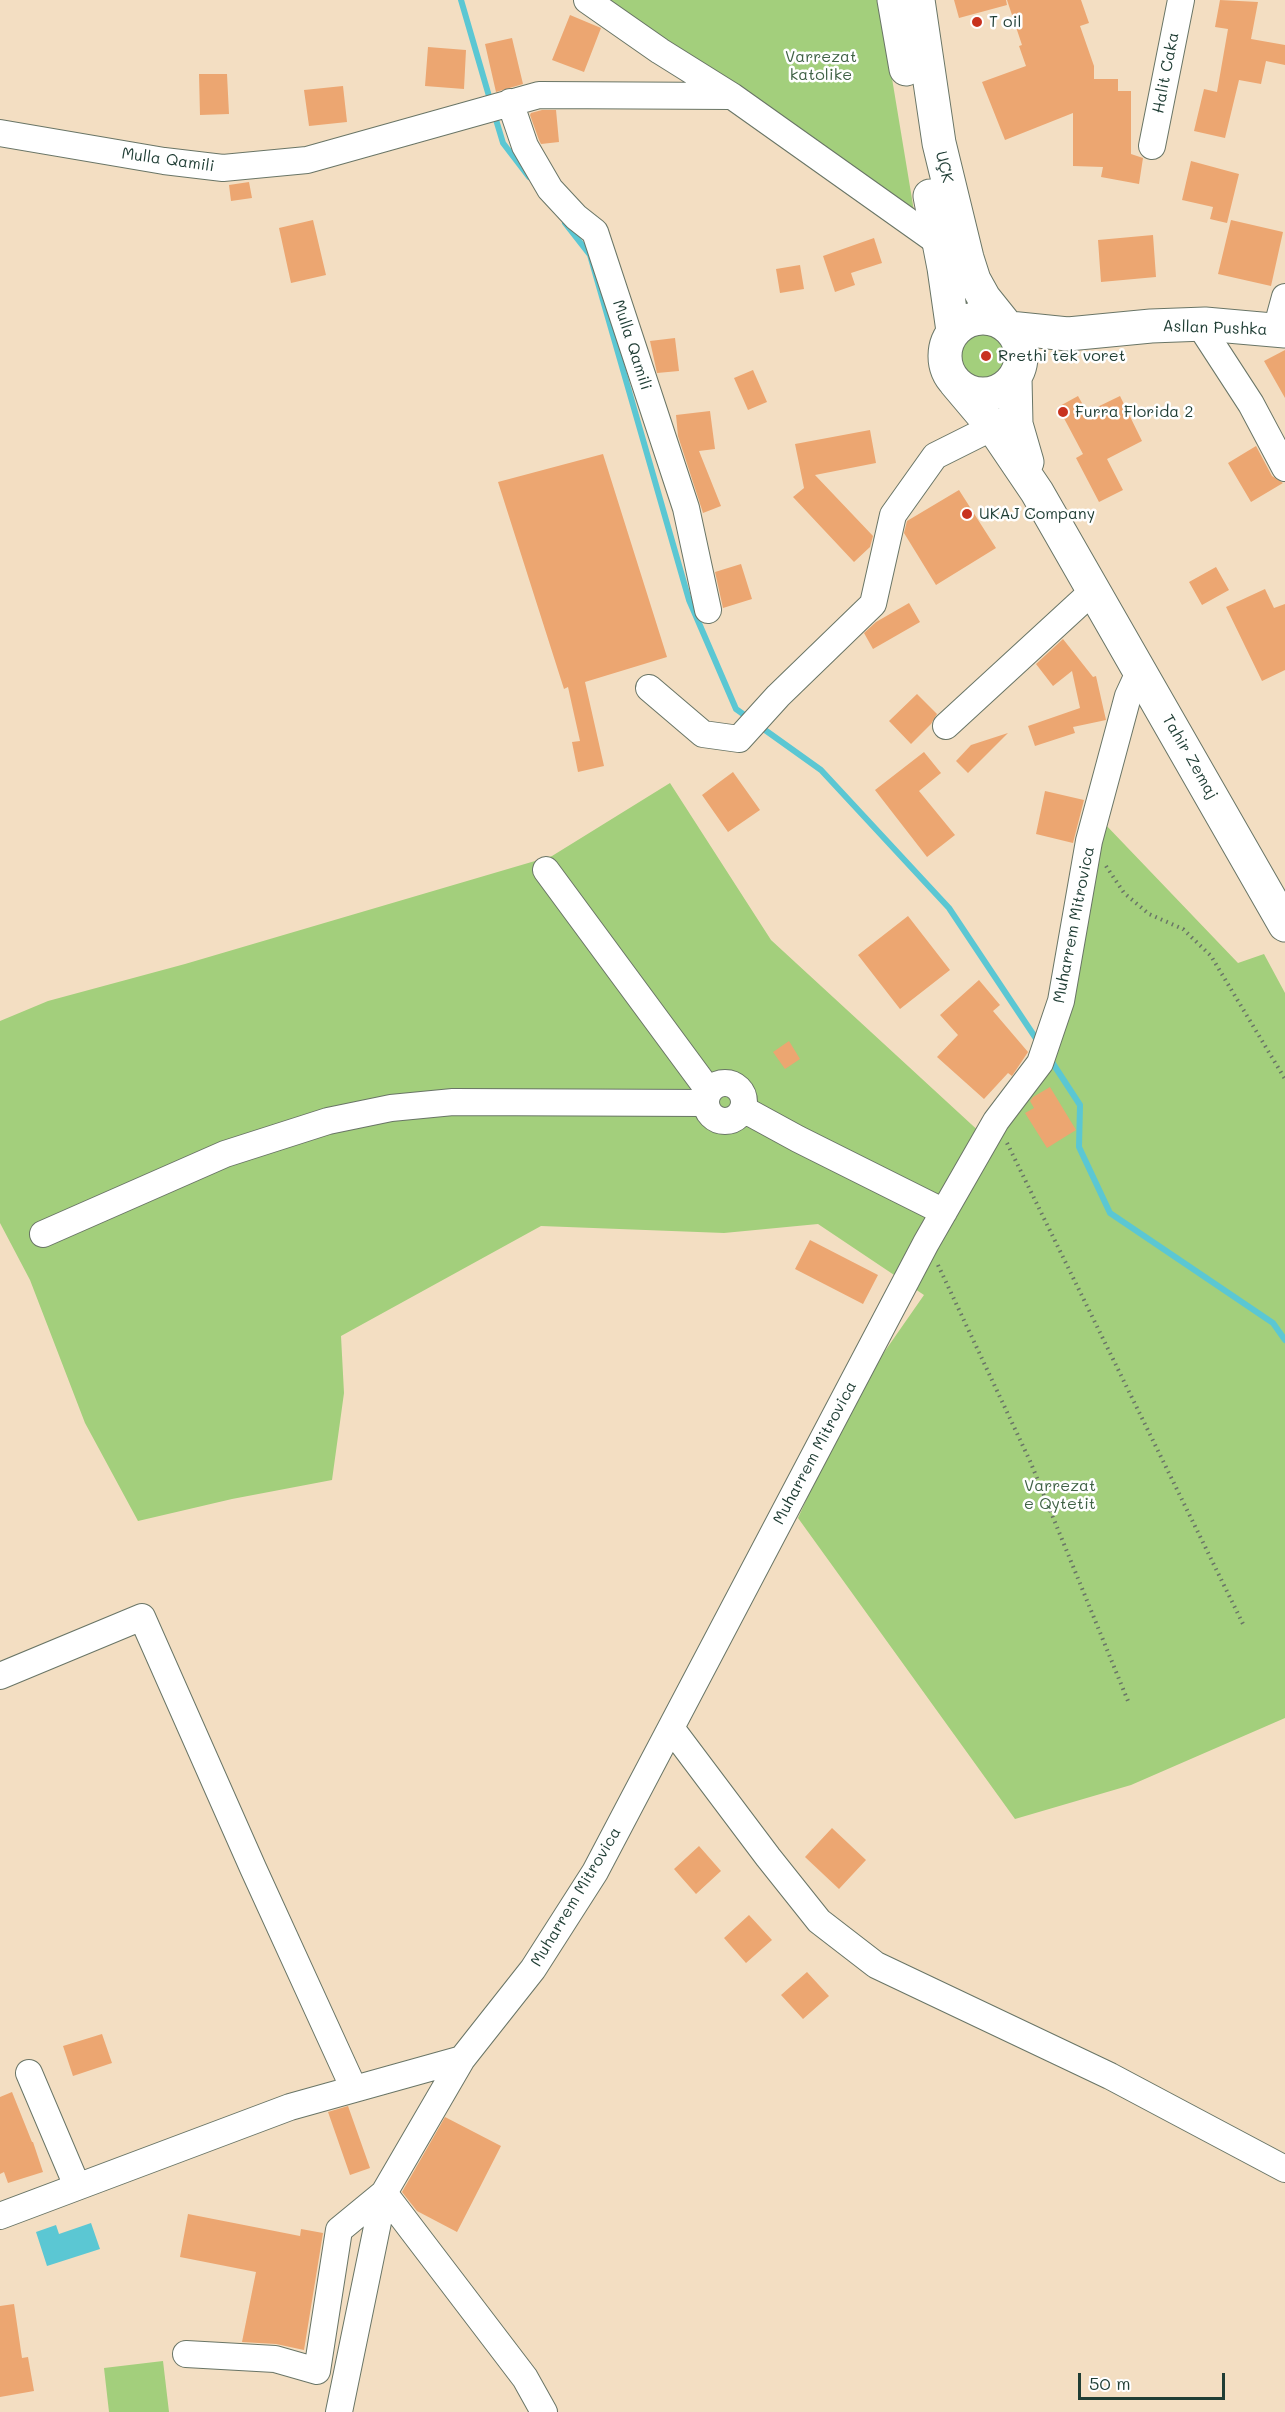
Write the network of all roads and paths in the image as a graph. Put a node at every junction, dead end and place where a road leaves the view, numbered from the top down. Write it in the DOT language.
graph roads {
  1 [pos="587,0"];
  2 [pos="894,0"];
  3 [pos="918,0"];
  4 [pos="1181,0"];
  5 [pos="732,96"];
  6 [pos="510,102"];
  7 [pos="0,133"];
  8 [pos="1152,146"];
  9 [pos="939,243"];
  10 [pos="1285,297"];
  11 [pos="1199,324"];
  12 [pos="1007,325"];
  13 [pos="1108,331"];
  14 [pos="1281,331"];
  15 [pos="953,332"];
  16 [pos="1017,373"];
  17 [pos="955,382"];
  18 [pos="993,427"];
  19 [pos="1285,468"];
  20 [pos="1037,492"];
  21 [pos="1094,590"];
  22 [pos="708,610"];
  23 [pos="1140,670"];
  24 [pos="649,688"];
  25 [pos="946,726"];
  26 [pos="1089,841"];
  27 [pos="546,870"];
  28 [pos="1285,926"];
  29 [pos="1285,1079"];
  30 [pos="707,1097"];
  31 [pos="996,1121"];
  32 [pos="944,1212"];
  33 [pos="43,1234"];
  34 [pos="926,1244"];
  35 [pos="1243,1624"];
  36 [pos="0,1676"];
  37 [pos="1128,1701"];
  38 [pos="671,1728"];
  39 [pos="462,2059"];
  40 [pos="29,2073"];
  41 [pos="354,2089"];
  42 [pos="1285,2169"];
  43 [pos="77,2186"];
  44 [pos="384,2193"];
  45 [pos="0,2216"];
  46 [pos="186,2354"];
  47 [pos="339,2412"];
  48 [pos="544,2412"];
  1 -- 5 [label="street"];
  2 -- 9 [label="main road, UÇK"];
  3 -- 12 [label="main road, UÇK"];
  4 -- 8 [label="street, Halit Caka"];
  5 -- 6 [label="street, Mulla Qamili"];
  5 -- 9 [label="street"];
  6 -- 7 [label="street, Mulla Qamili"];
  6 -- 22 [label="street, Mulla Qamili"];
  9 -- 15 [label="main road, UÇK"];
  10 -- 14 [label="street"];
  11 -- 13 [label="main road, Asllan Pushka"];
  11 -- 14 [label="main road, Asllan Pushka"];
  11 -- 19 [label="street"];
  12 -- 13 [label="main road, Asllan Pushka"];
  12 -- 15 [label="main road"];
  12 -- 16 [label="main road"];
  13 -- 16 [label="main road, Asllan Pushka"];
  15 -- 17 [label="main road"];
  16 -- 17 [label="main road"];
  16 -- 20 [label="main road, Tahir Zemaj"];
  17 -- 18 [label="main road, Tahir Zemaj"];
  18 -- 20 [label="main road, Tahir Zemaj"];
  18 -- 24 [label="street"];
  20 -- 21 [label="main road, Tahir Zemaj"];
  21 -- 23 [label="main road, Tahir Zemaj"];
  21 -- 25 [label="street"];
  23 -- 26 [label="street, Muharrem Mitrovica"];
  23 -- 28 [label="main road, Tahir Zemaj"];
  26 -- 29 [label="path"];
  26 -- 31 [label="street, Muharrem Mitrovica"];
  27 -- 30 [label="street"];
  30 -- 32 [label="street"];
  30 -- 33 [label="street"];
  31 -- 32 [label="street, Muharrem Mitrovica"];
  31 -- 35 [label="path"];
  32 -- 34 [label="street, Muharrem Mitrovica"];
  34 -- 37 [label="path"];
  34 -- 38 [label="street, Muharrem Mitrovica"];
  36 -- 41 [label="street"];
  38 -- 39 [label="street, Muharrem Mitrovica"];
  38 -- 42 [label="street"];
  39 -- 41 [label="street"];
  39 -- 44 [label="street, Muharrem Mitrovica"];
  40 -- 43 [label="street"];
  41 -- 43 [label="street"];
  43 -- 45 [label="street"];
  44 -- 46 [label="street"];
  44 -- 47 [label="street"];
  44 -- 48 [label="street"];
}
